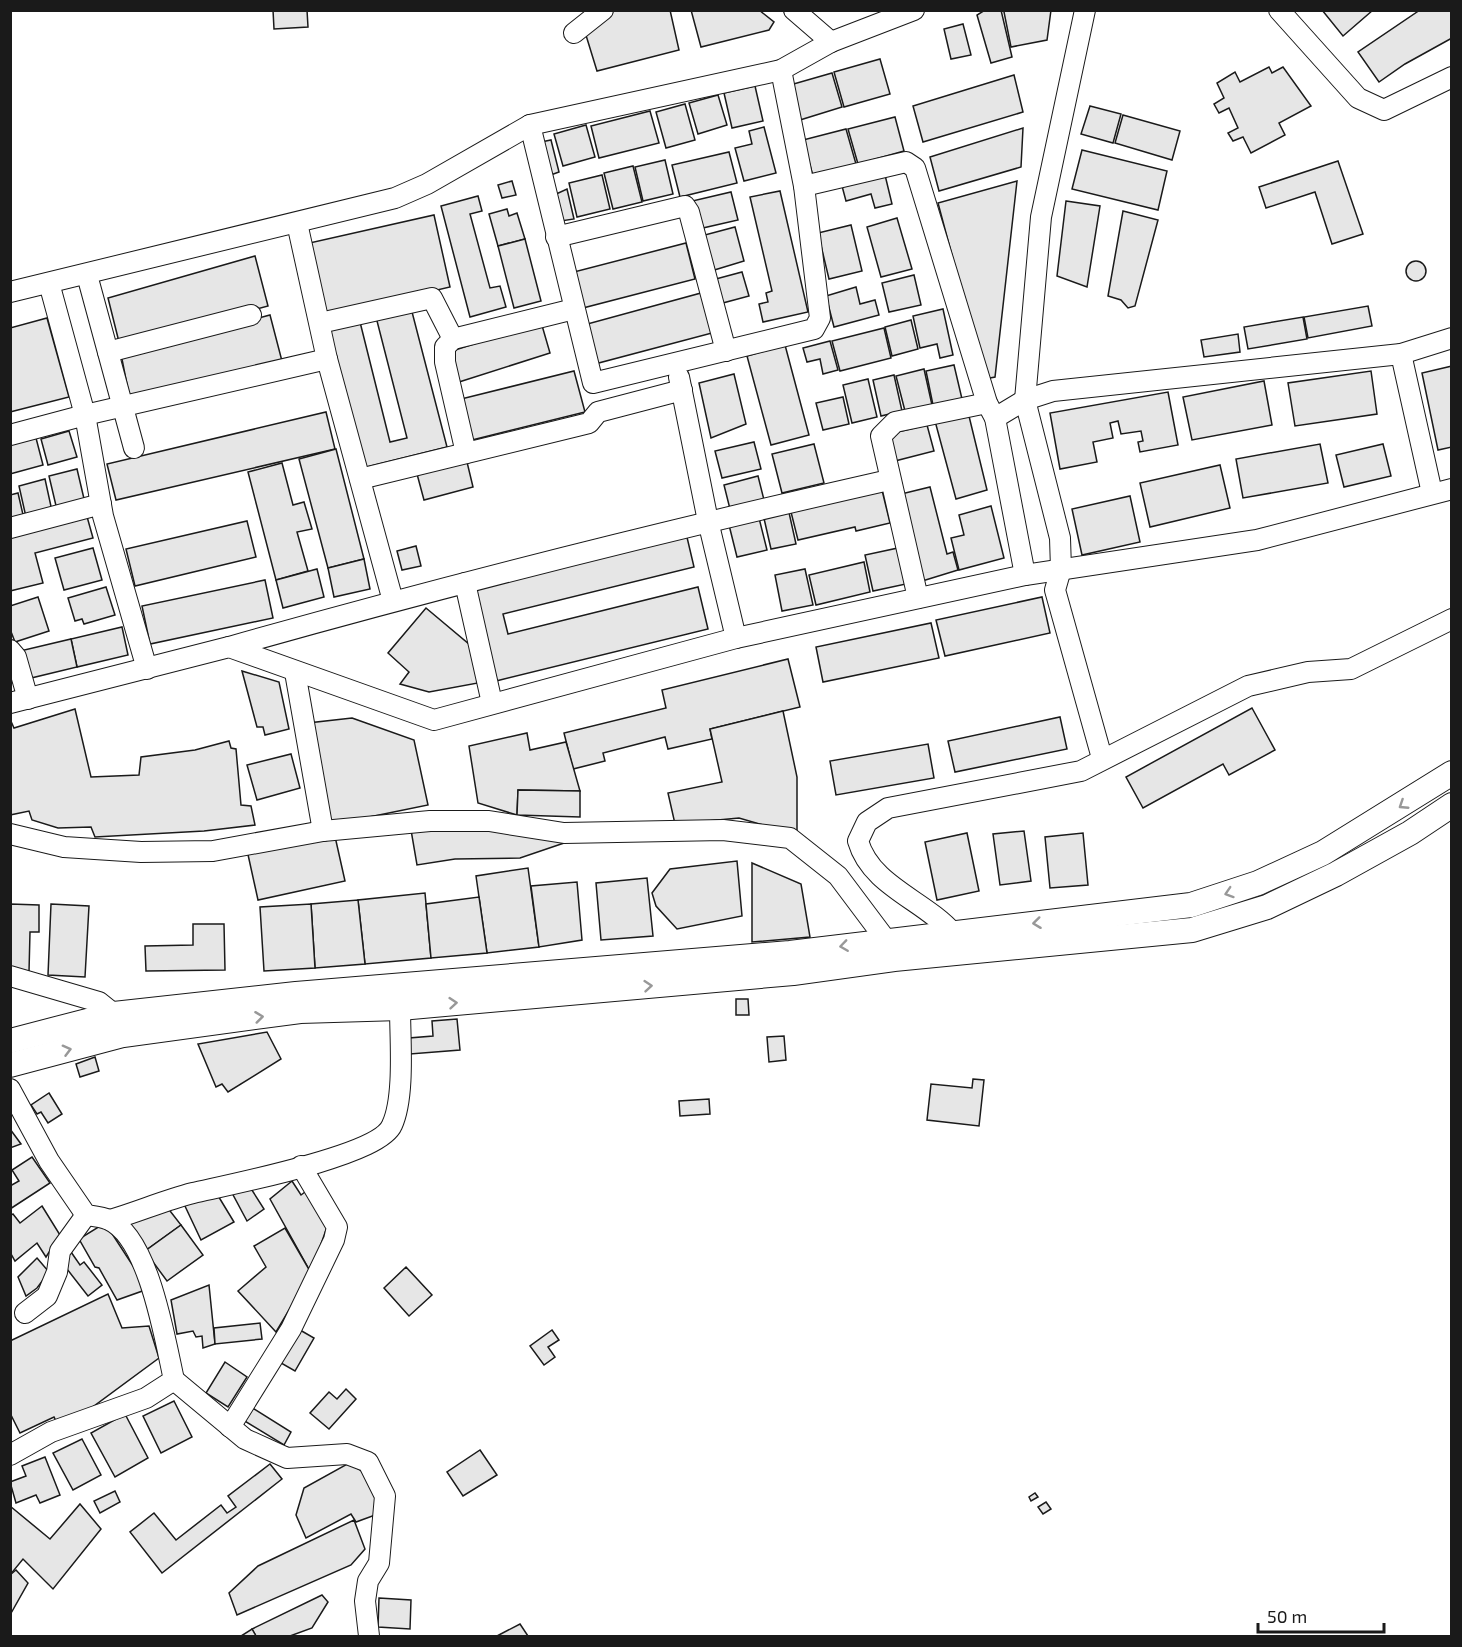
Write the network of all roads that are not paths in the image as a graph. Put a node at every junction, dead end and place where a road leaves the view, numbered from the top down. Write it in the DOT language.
graph roads {
  1 [pos="603,10"];
  2 [pos="794,10"];
  3 [pos="914,10"];
  4 [pos="1085,10"];
  5 [pos="1279,10"];
  6 [pos="574,33"];
  7 [pos="831,42"];
  8 [pos="781,70"];
  9 [pos="1452,77"];
  10 [pos="530,125"];
  11 [pos="804,186"];
  12 [pos="297,223"];
  13 [pos="556,237"];
  14 [pos="87,274"];
  15 [pos="49,283"];
  16 [pos="10,292"];
  17 [pos="574,309"];
  18 [pos="251,315"];
  19 [pos="321,323"];
  20 [pos="1452,338"];
  21 [pos="453,339"];
  22 [pos="726,351"];
  23 [pos="108,352"];
  24 [pos="1401,354"];
  25 [pos="327,359"];
  26 [pos="676,363"];
  27 [pos="593,383"];
  28 [pos="682,390"];
  29 [pos="1025,400"];
  30 [pos="123,406"];
  31 [pos="991,410"];
  32 [pos="598,412"];
  33 [pos="85,415"];
  34 [pos="10,435"];
  35 [pos="134,448"];
  36 [pos="466,453"];
  37 [pos="360,479"];
  38 [pos="890,480"];
  39 [pos="1452,489"];
  40 [pos="1432,494"];
  41 [pos="101,504"];
  42 [pos="708,521"];
  43 [pos="10,528"];
  44 [pos="1061,569"];
  45 [pos="1025,575"];
  46 [pos="465,583"];
  47 [pos="918,598"];
  48 [pos="393,601"];
  49 [pos="1452,619"];
  50 [pos="736,638"];
  51 [pos="229,647"];
  52 [pos="10,650"];
  53 [pos="147,669"];
  54 [pos="295,672"];
  55 [pos="19,701"];
  56 [pos="492,703"];
  57 [pos="1102,758"];
  58 [pos="1452,773"];
  59 [pos="1452,805"];
  60 [pos="322,831"];
  61 [pos="10,834"];
  62 [pos="952,933"];
  63 [pos="886,940"];
  64 [pos="10,976"];
  65 [pos="400,1008"];
  66 [pos="114,1014"];
  67 [pos="10,1041"];
  68 [pos="10,1065"];
  69 [pos="10,1089"];
  70 [pos="302,1166"];
  71 [pos="86,1215"];
  72 [pos="110,1220"];
  73 [pos="25,1313"];
  74 [pos="174,1380"];
  75 [pos="230,1428"];
  76 [pos="10,1455"];
  77 [pos="369,1636"];
  1 -- 6 [label="street"];
  2 -- 7 [label="street"];
  3 -- 7 [label="street"];
  4 -- 29 [label="street"];
  5 -- 9 [label="street"];
  7 -- 8 [label="street"];
  8 -- 10 [label="street"];
  8 -- 11 [label="street"];
  10 -- 12 [label="street"];
  10 -- 13 [label="street"];
  11 -- 22 [label="street"];
  11 -- 31 [label="street"];
  12 -- 14 [label="street"];
  12 -- 19 [label="street"];
  13 -- 17 [label="street"];
  13 -- 22 [label="street"];
  14 -- 15 [label="street"];
  14 -- 23 [label="street"];
  15 -- 16 [label="street"];
  15 -- 33 [label="street"];
  17 -- 21 [label="street"];
  17 -- 27 [label="street"];
  18 -- 23 [label="street"];
  19 -- 21 [label="street"];
  19 -- 25 [label="street"];
  20 -- 24 [label="street"];
  21 -- 36 [label="street"];
  22 -- 26 [label="street"];
  23 -- 30 [label="street"];
  24 -- 29 [label="street"];
  24 -- 40 [label="street"];
  25 -- 30 [label="street"];
  25 -- 37 [label="street"];
  26 -- 27 [label="street"];
  26 -- 28 [label="street"];
  27 -- 32 [label="street"];
  28 -- 32 [label="street"];
  28 -- 42 [label="street"];
  29 -- 31 [label="street"];
  29 -- 44 [label="street"];
  30 -- 33 [label="street"];
  30 -- 35 [label="street"];
  31 -- 38 [label="street"];
  31 -- 45 [label="street"];
  32 -- 36 [label="street"];
  33 -- 34 [label="street"];
  33 -- 41 [label="street"];
  36 -- 37 [label="street"];
  37 -- 48 [label="street"];
  38 -- 42 [label="street"];
  38 -- 47 [label="street"];
  39 -- 40 [label="street"];
  40 -- 44 [label="street"];
  41 -- 43 [label="street"];
  41 -- 53 [label="street"];
  42 -- 46 [label="street"];
  42 -- 50 [label="street"];
  44 -- 45 [label="street"];
  44 -- 57 [label="street"];
  45 -- 47 [label="street"];
  46 -- 48 [label="street"];
  46 -- 56 [label="street"];
  47 -- 50 [label="street"];
  48 -- 51 [label="street"];
  49 -- 57 [label="street"];
  50 -- 56 [label="street"];
  51 -- 53 [label="street"];
  51 -- 54 [label="street"];
  52 -- 55 [label="street"];
  53 -- 55 [label="street"];
  54 -- 56 [label="street"];
  54 -- 60 [label="street"];
  57 -- 62 [label="street"];
  58 -- 62 [label="main road, one-way"];
  65 -- 59 [label="main road, one-way"];
  60 -- 61 [label="street"];
  60 -- 63 [label="street"];
  62 -- 63 [label="main road"];
  63 -- 66 [label="main road, one-way"];
  64 -- 66 [label="street"];
  68 -- 65 [label="main road, one-way"];
  65 -- 70 [label="street"];
  66 -- 67 [label="main road"];
  69 -- 71 [label="street"];
  70 -- 72 [label="street"];
  70 -- 75 [label="street"];
  71 -- 72 [label="street"];
  71 -- 73 [label="street"];
  72 -- 74 [label="street"];
  74 -- 75 [label="street"];
  74 -- 76 [label="street"];
  75 -- 77 [label="street"];
}
